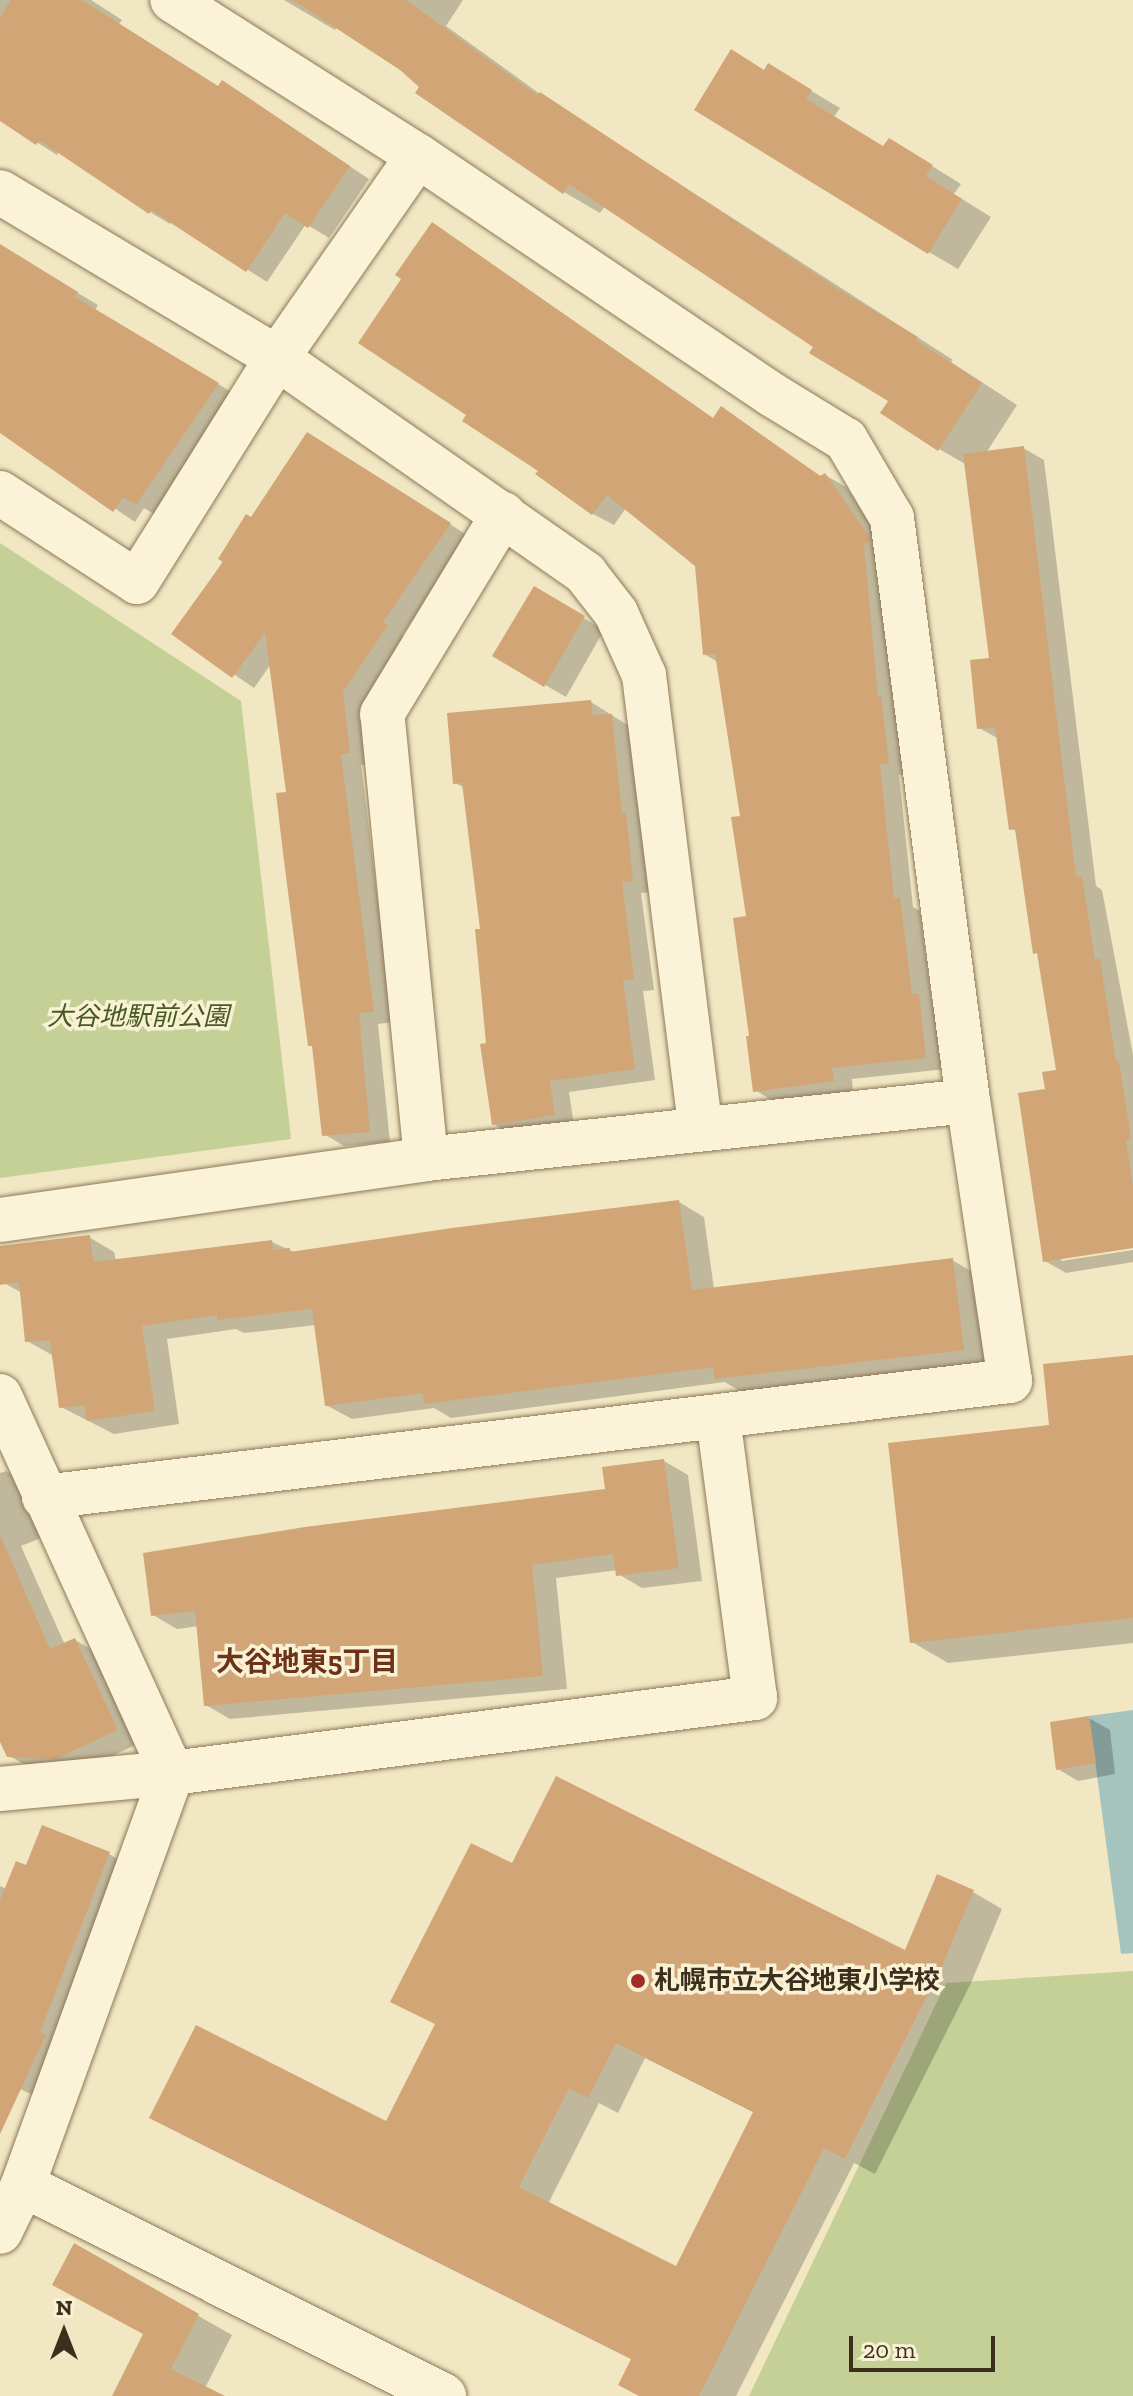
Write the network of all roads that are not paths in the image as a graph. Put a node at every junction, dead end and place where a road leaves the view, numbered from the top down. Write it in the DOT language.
graph roads {
  1 [pos="172,0"];
  2 [pos="418,156"];
  3 [pos="0,192"];
  4 [pos="277,358"];
  5 [pos="0,493"];
  6 [pos="503,514"];
  7 [pos="968,1101"];
  8 [pos="700,1127"];
  9 [pos="426,1159"];
  10 [pos="0,1220"];
  11 [pos="0,1396"];
  12 [pos="718,1416"];
  13 [pos="44,1497"];
  14 [pos="172,1773"];
  15 [pos="0,1789"];
  16 [pos="23,2185"];
  17 [pos="0,2232"];
  18 [pos="444,2396"];
  1 -- 2 [label="street"];
  2 -- 4 [label="street"];
  2 -- 7 [label="street"];
  3 -- 4 [label="street"];
  4 -- 5 [label="street"];
  4 -- 6 [label="street"];
  6 -- 8 [label="street"];
  6 -- 9 [label="street"];
  7 -- 8 [label="street"];
  7 -- 12 [label="street"];
  8 -- 9 [label="street"];
  9 -- 10 [label="street"];
  11 -- 13 [label="street"];
  12 -- 13 [label="street"];
  12 -- 14 [label="street"];
  13 -- 14 [label="street"];
  14 -- 15 [label="street"];
  14 -- 16 [label="street"];
  16 -- 17 [label="street"];
  16 -- 18 [label="street"];
}
